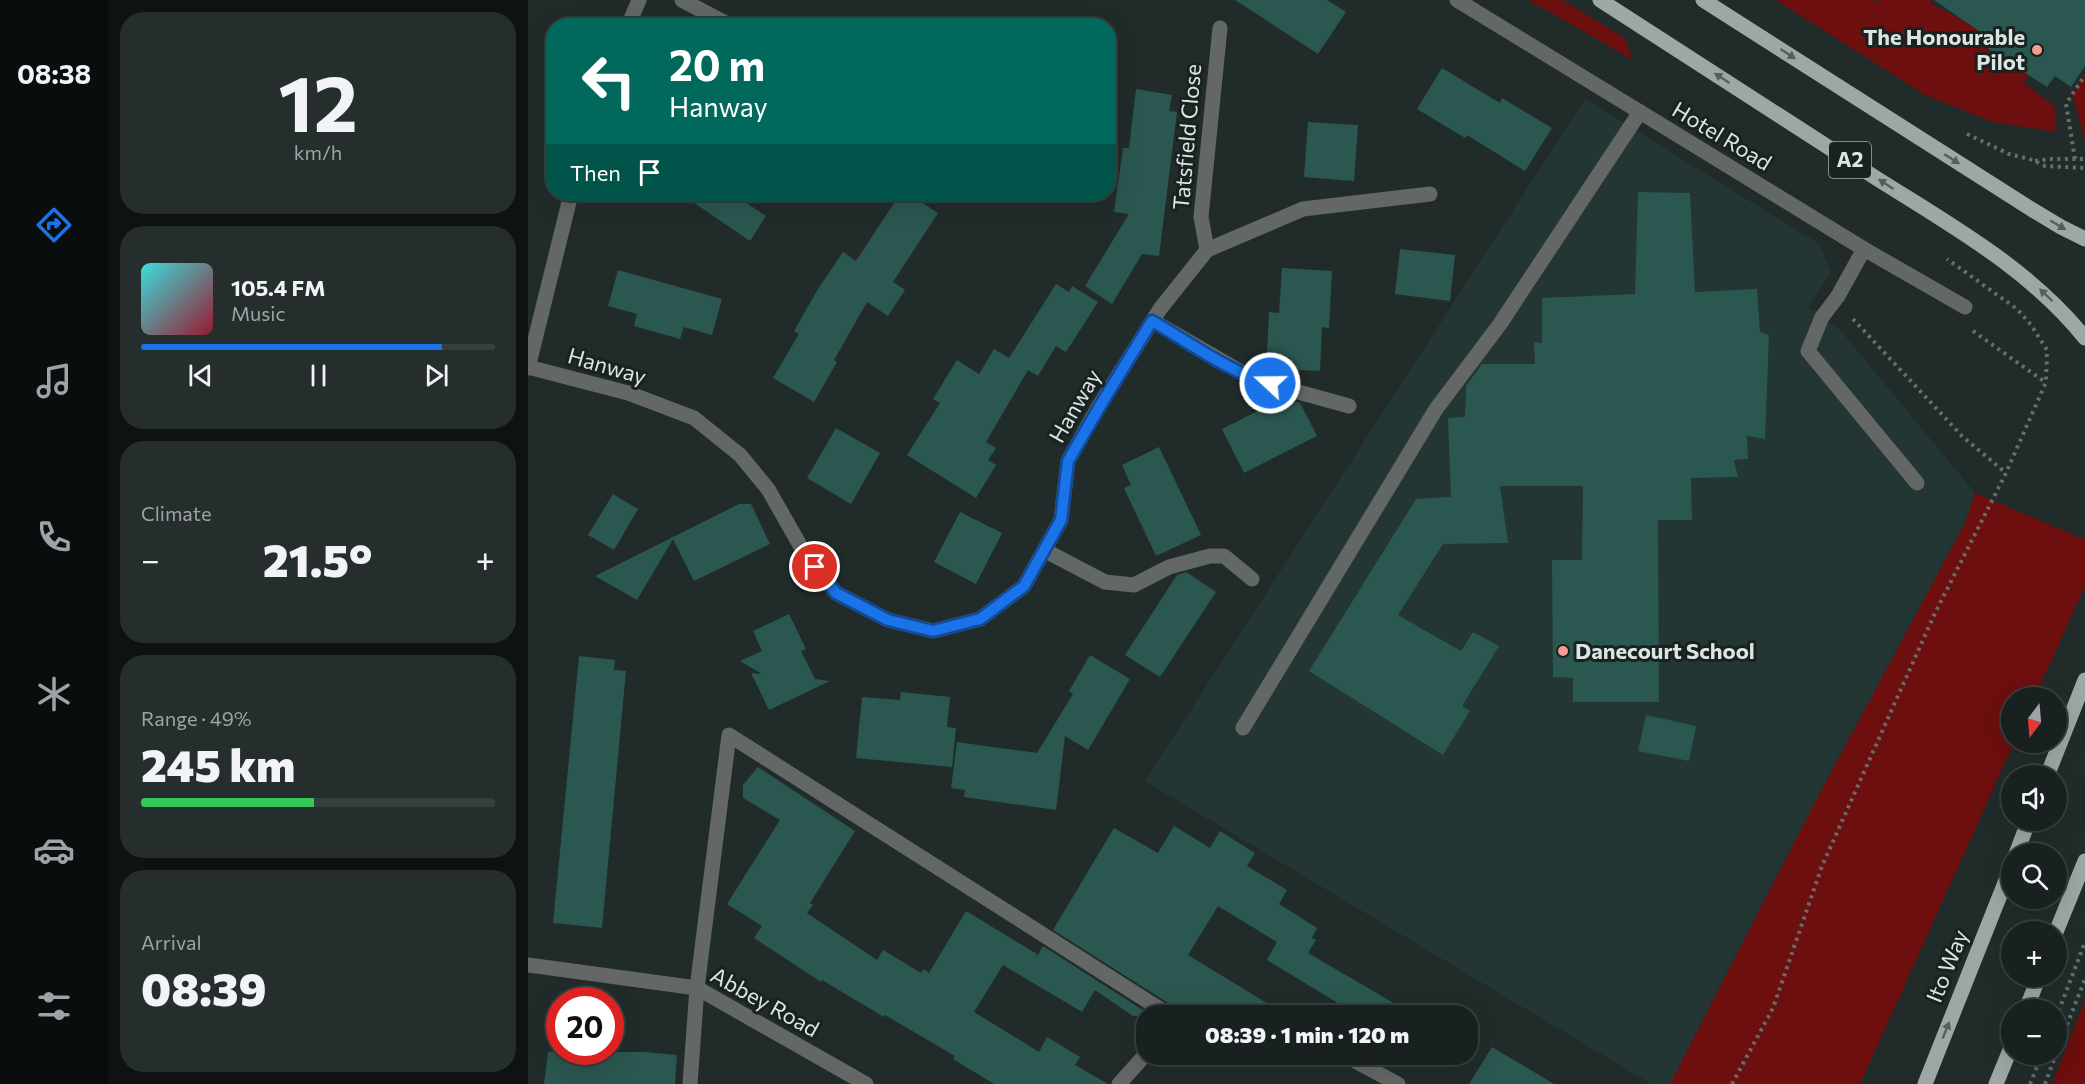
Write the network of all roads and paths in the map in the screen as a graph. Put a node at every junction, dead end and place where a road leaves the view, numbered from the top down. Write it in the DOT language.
graph roads {
  1 [pos="639,0"];
  2 [pos="682,0"];
  3 [pos="1457,0"];
  4 [pos="1600,0"];
  5 [pos="1703,0"];
  6 [pos="631,18"];
  7 [pos="716,18"];
  8 [pos="1220,28"];
  9 [pos="2085,75"];
  10 [pos="1640,112"];
  11 [pos="1974,138"];
  12 [pos="2075,159"];
  13 [pos="2085,159"];
  14 [pos="2035,161"];
  15 [pos="2085,168"];
  16 [pos="1430,194"];
  17 [pos="569,201"];
  18 [pos="2085,238"];
  19 [pos="1864,249"];
  20 [pos="1207,250"];
  21 [pos="1947,259"];
  22 [pos="1838,296"];
  23 [pos="1965,308"];
  24 [pos="1152,321"];
  25 [pos="2085,338"];
  26 [pos="528,367"];
  27 [pos="2046,382"];
  28 [pos="1349,406"];
  29 [pos="2006,473"];
  30 [pos="1917,483"];
  31 [pos="1044,550"];
  32 [pos="1252,579"];
  33 [pos="2085,680"];
  34 [pos="1243,728"];
  35 [pos="2051,765"];
  36 [pos="2085,861"];
  37 [pos="2001,893"];
  38 [pos="2060,921"];
  39 [pos="2085,942"];
  40 [pos="528,965"];
  41 [pos="2085,979"];
  42 [pos="697,988"];
  43 [pos="2063,999"];
  44 [pos="1154,1005"];
  45 [pos="2067,1026"];
  46 [pos="1136,1065"];
  47 [pos="1363,1065"];
  48 [pos="2004,1065"];
  49 [pos="2038,1065"];
  50 [pos="2052,1065"];
  51 [pos="690,1084"];
  52 [pos="866,1084"];
  53 [pos="1119,1084"];
  54 [pos="1398,1084"];
  55 [pos="1732,1084"];
  56 [pos="1925,1084"];
  57 [pos="1996,1084"];
  58 [pos="2030,1084"];
  59 [pos="2044,1084"];
  1 -- 6 [label="street"];
  2 -- 7 [label="street"];
  3 -- 10 [label="street, Hotel Road"];
  25 -- 4 [label="main road, A2, one-way"];
  5 -- 18 [label="main road, A2, one-way"];
  8 -- 20 [label="street, Tatsfield Close"];
  9 -- 12 [label="path"];
  10 -- 19 [label="street, Hotel Road"];
  10 -- 34 [label="street"];
  11 -- 14 [label="path"];
  12 -- 13 [label="path"];
  12 -- 14 [label="path"];
  14 -- 15 [label="path"];
  16 -- 20 [label="street, Hanway"];
  17 -- 26 [label="street"];
  19 -- 22 [label="street"];
  19 -- 23 [label="street, Hotel Road"];
  20 -- 24 [label="street, Hanway"];
  21 -- 27 [label="path"];
  22 -- 29 [label="path"];
  22 -- 30 [label="street"];
  23 -- 27 [label="path"];
  24 -- 28 [label="street"];
  24 -- 31 [label="street, Hanway"];
  26 -- 31 [label="street, Hanway"];
  27 -- 29 [label="path"];
  29 -- 55 [label="path"];
  31 -- 32 [label="street"];
  33 -- 35 [label="main road"];
  36 -- 38 [label="main road"];
  56 -- 37 [label="main road, Ito Way, one-way"];
  39 -- 43 [label="path"];
  40 -- 42 [label="street, Abbey Road"];
  41 -- 45 [label="path"];
  42 -- 44 [label="street"];
  42 -- 51 [label="street"];
  42 -- 52 [label="street, Abbey Road"];
  46 -- 53 [label="street"];
  47 -- 54 [label="street"];
  48 -- 57 [label="main road"];
  49 -- 58 [label="path"];
  50 -- 59 [label="path"];
}
